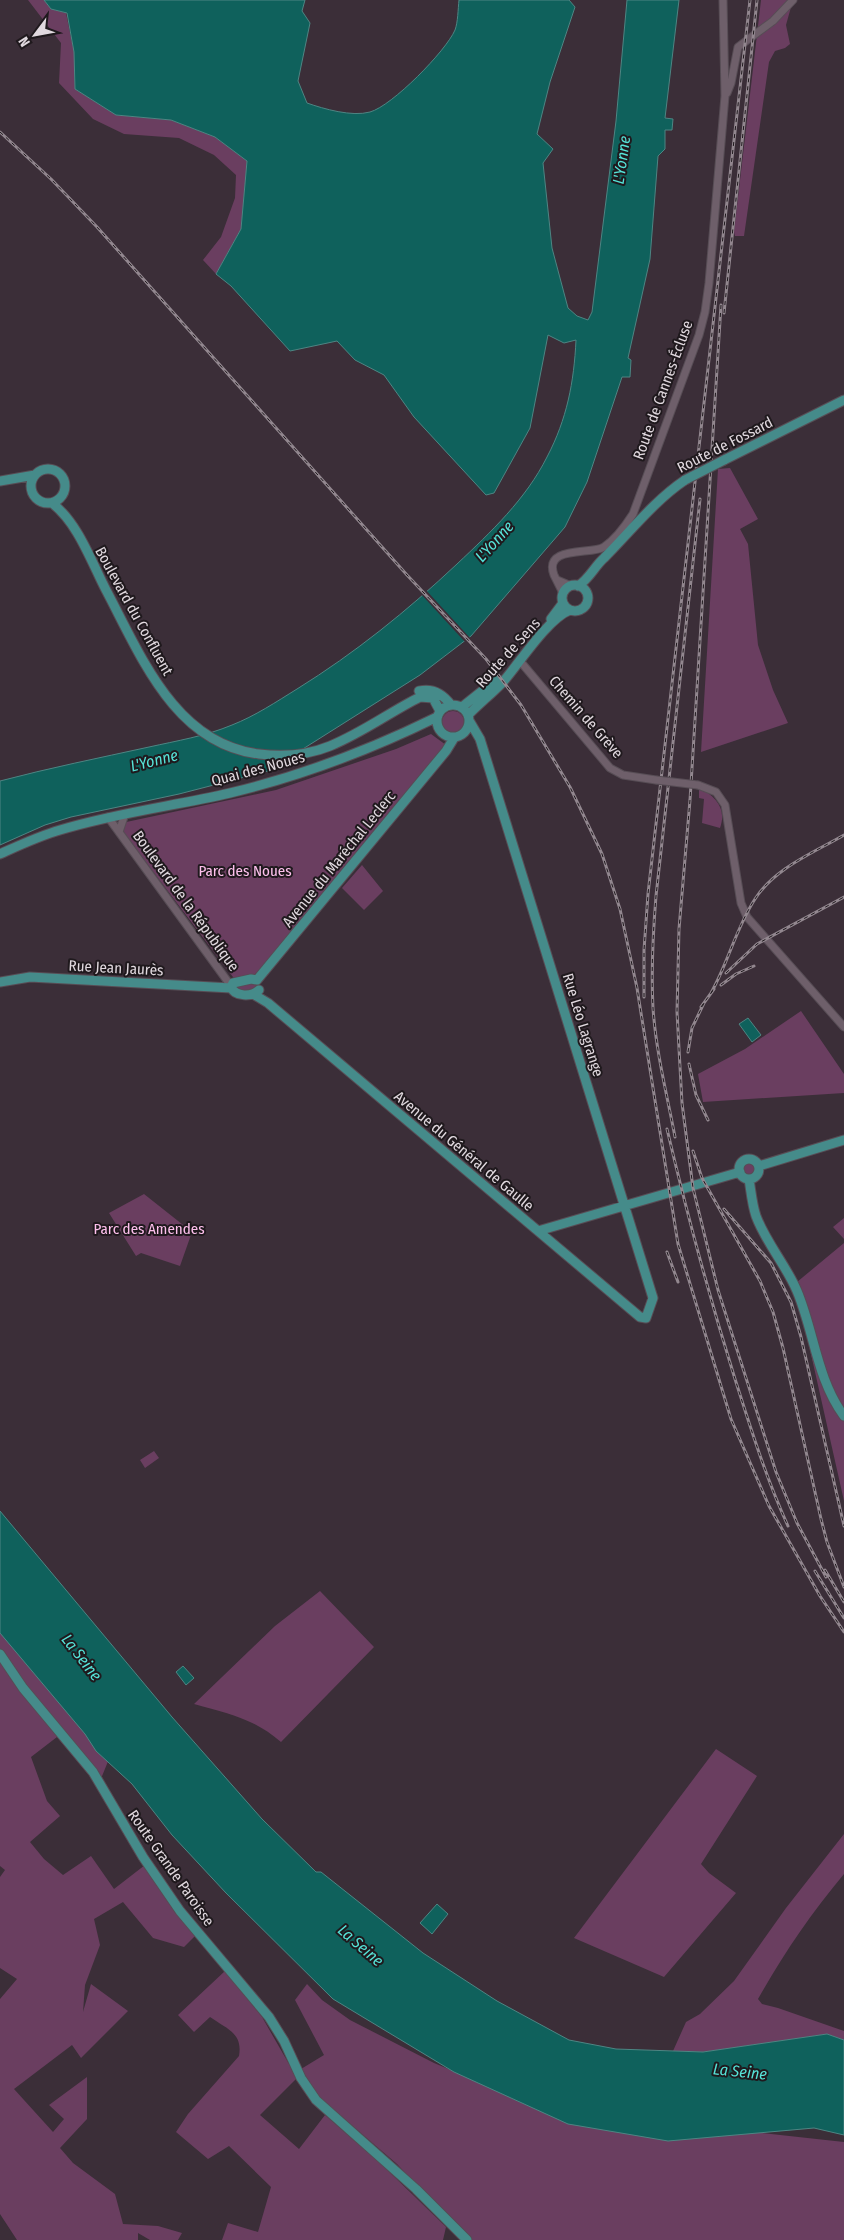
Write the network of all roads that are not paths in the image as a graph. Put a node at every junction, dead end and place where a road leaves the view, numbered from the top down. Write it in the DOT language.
graph roads {
  1 [pos="793,0"];
  2 [pos="724,4"];
  3 [pos="725,96"];
  4 [pos="844,400"];
  5 [pos="35,475"];
  6 [pos="0,481"];
  7 [pos="32,490"];
  8 [pos="64,495"];
  9 [pos="52,503"];
  10 [pos="78,536"];
  11 [pos="609,553"];
  12 [pos="557,580"];
  13 [pos="574,586"];
  14 [pos="563,593"];
  15 [pos="587,595"];
  16 [pos="563,603"];
  17 [pos="570,610"];
  18 [pos="520,661"];
  19 [pos="451,705"];
  20 [pos="462,707"];
  21 [pos="391,712"];
  22 [pos="438,714"];
  23 [pos="469,719"];
  24 [pos="411,730"];
  25 [pos="441,732"];
  26 [pos="465,733"];
  27 [pos="454,738"];
  28 [pos="480,739"];
  29 [pos="442,755"];
  30 [pos="125,814"];
  31 [pos="108,817"];
  32 [pos="119,832"];
  33 [pos="0,854"];
  34 [pos="257,980"];
  35 [pos="0,982"];
  36 [pos="231,987"];
  37 [pos="256,992"];
  38 [pos="844,1027"];
  39 [pos="844,1140"];
  40 [pos="759,1166"];
  41 [pos="740,1172"];
  42 [pos="749,1179"];
  43 [pos="625,1206"];
  44 [pos="538,1232"];
  45 [pos="644,1319"];
  46 [pos="844,1416"];
  47 [pos="0,1654"];
  48 [pos="466,2240"];
  1 -- 3 [label="street"];
  2 -- 3 [label="street, Route de Cannes-Écluse"];
  3 -- 12 [label="street, Route de Cannes-Écluse"];
  4 -- 11 [label="main road, Route de Fossard, bridge"];
  5 -- 6 [label="main road"];
  5 -- 7 [label="main road"];
  5 -- 8 [label="main road"];
  6 -- 7 [label="main road"];
  7 -- 9 [label="main road"];
  8 -- 9 [label="main road"];
  8 -- 10 [label="main road, Boulevard du Confluent"];
  9 -- 10 [label="main road, Boulevard du Confluent"];
  10 -- 21 [label="main road, Boulevard du Confluent"];
  11 -- 13 [label="main road, Route de Fossard"];
  11 -- 15 [label="main road, Route de Fossard"];
  12 -- 13 [label="street"];
  12 -- 14 [label="street"];
  13 -- 14 [label="main road"];
  13 -- 15 [label="main road"];
  14 -- 16 [label="main road"];
  15 -- 17 [label="main road"];
  16 -- 17 [label="main road"];
  16 -- 20 [label="main road, Route de Sens"];
  17 -- 18 [label="main road, Route de Sens"];
  18 -- 23 [label="main road, Route de Sens"];
  18 -- 38 [label="street, Chemin de Grève, bridge"];
  19 -- 20 [label="main road"];
  19 -- 21 [label="main road"];
  19 -- 22 [label="main road"];
  20 -- 23 [label="main road"];
  21 -- 22 [label="main road"];
  22 -- 24 [label="main road, Quai des Noues"];
  22 -- 25 [label="main road"];
  23 -- 26 [label="main road"];
  23 -- 28 [label="main road, Rue Léo Lagrange"];
  24 -- 25 [label="main road"];
  24 -- 30 [label="main road, Quai des Noues"];
  25 -- 27 [label="main road"];
  25 -- 29 [label="main road"];
  26 -- 27 [label="main road"];
  26 -- 28 [label="main road"];
  27 -- 29 [label="main road, Avenue du Maréchal Leclerc"];
  28 -- 43 [label="main road, Rue Léo Lagrange"];
  29 -- 34 [label="main road, Avenue du Maréchal Leclerc"];
  30 -- 31 [label="main road, Quai des Noues"];
  30 -- 32 [label="street, Boulevard de la République"];
  31 -- 32 [label="street, Boulevard de la République"];
  31 -- 33 [label="main road, Quai des Noues"];
  32 -- 36 [label="street, Boulevard de la République"];
  34 -- 36 [label="main road"];
  34 -- 37 [label="main road"];
  35 -- 36 [label="main road, Rue Jean Jaurès"];
  36 -- 37 [label="main road"];
  37 -- 44 [label="main road, Avenue du Général de Gaulle"];
  39 -- 40 [label="main road"];
  40 -- 41 [label="main road"];
  40 -- 42 [label="main road"];
  41 -- 42 [label="main road"];
  41 -- 43 [label="main road"];
  42 -- 46 [label="main road"];
  43 -- 44 [label="main road"];
  43 -- 45 [label="main road, Rue Léo Lagrange"];
  44 -- 45 [label="main road, Avenue du Général de Gaulle"];
  47 -- 48 [label="main road, Route Grande Paroisse"];
}
